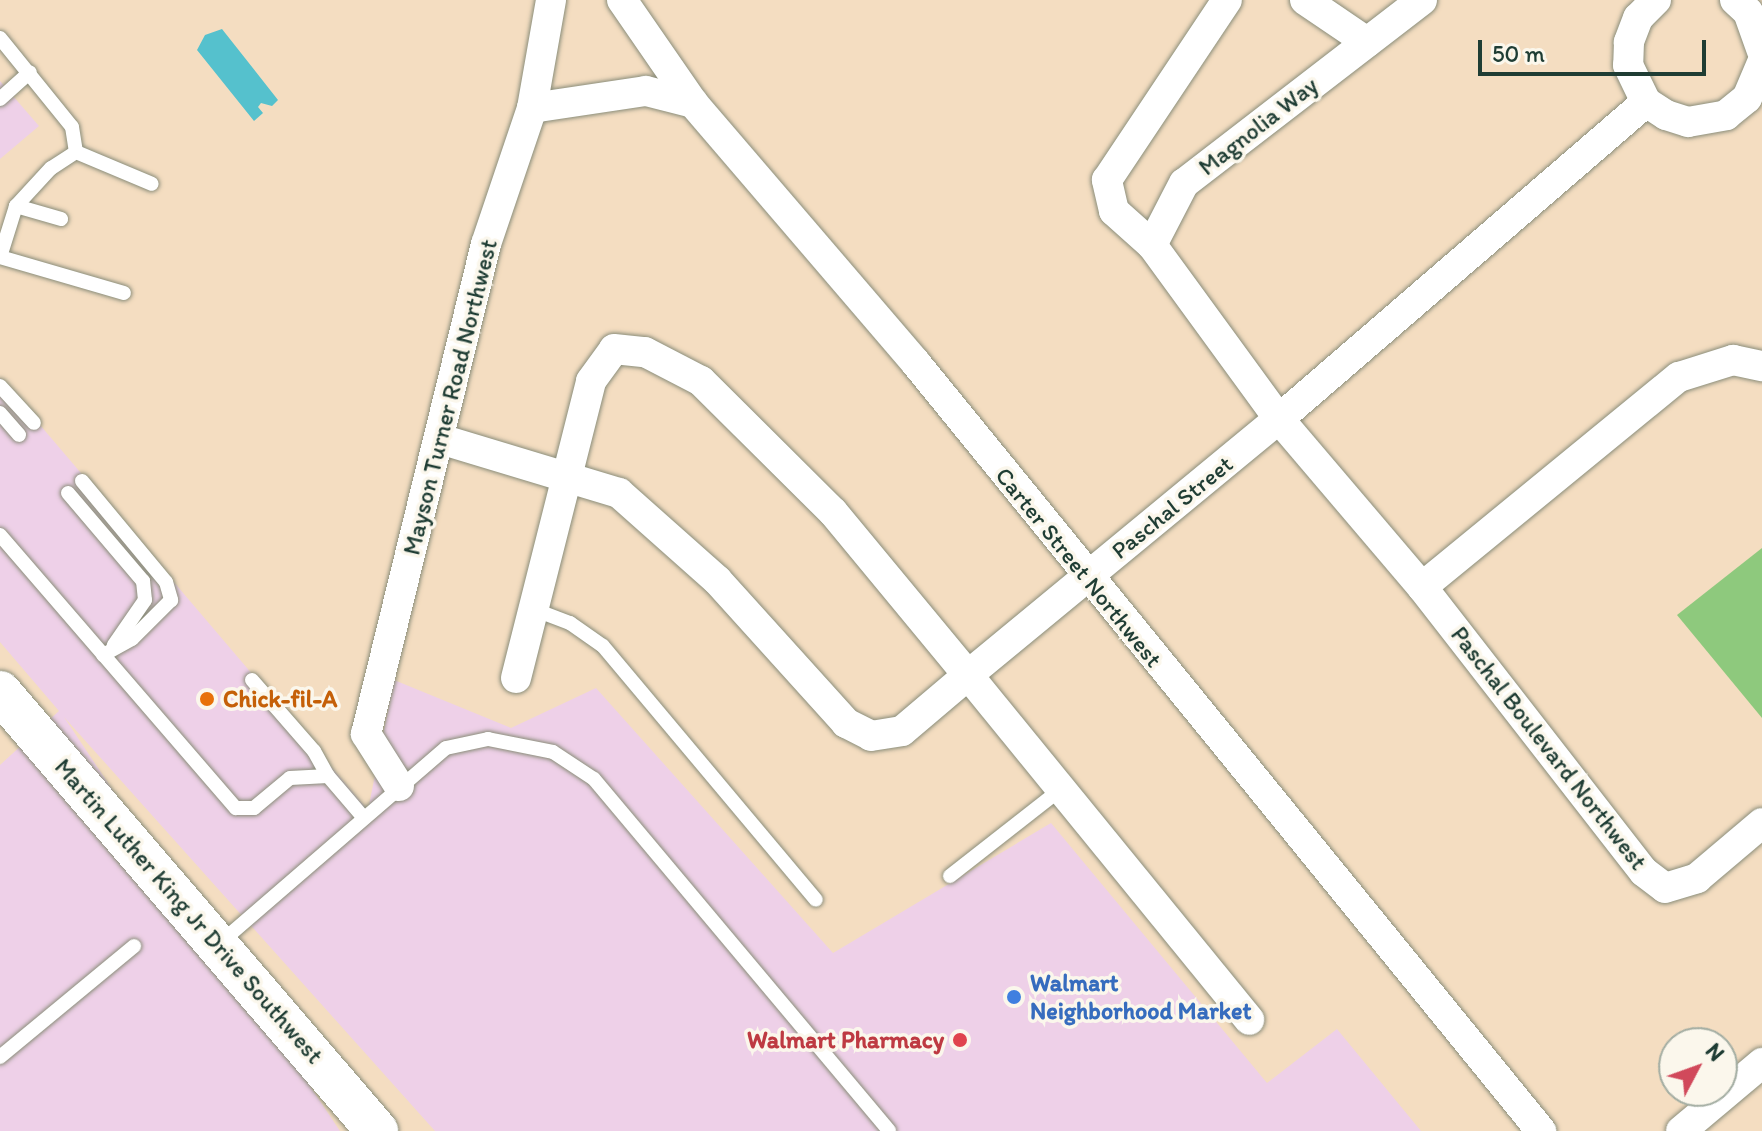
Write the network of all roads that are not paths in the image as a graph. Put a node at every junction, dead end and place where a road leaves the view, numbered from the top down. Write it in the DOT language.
graph roads {
  1 [pos="551,0"];
  2 [pos="622,0"];
  3 [pos="1227,0"];
  4 [pos="1305,0"];
  5 [pos="1422,0"];
  6 [pos="1656,0"];
  7 [pos="1748,4"];
  8 [pos="0,38"];
  9 [pos="1367,42"];
  10 [pos="1762,51"];
  11 [pos="1762,63"];
  12 [pos="30,72"];
  13 [pos="0,99"];
  14 [pos="1646,102"];
  15 [pos="693,103"];
  16 [pos="1754,107"];
  17 [pos="532,108"];
  18 [pos="76,152"];
  19 [pos="152,184"];
  20 [pos="16,206"];
  21 [pos="61,219"];
  22 [pos="1152,245"];
  23 [pos="124,293"];
  24 [pos="1762,366"];
  25 [pos="0,386"];
  26 [pos="0,413"];
  27 [pos="34,423"];
  28 [pos="1268,428"];
  29 [pos="19,435"];
  30 [pos="440,439"];
  31 [pos="565,474"];
  32 [pos="82,481"];
  33 [pos="68,493"];
  34 [pos="0,535"];
  35 [pos="1086,577"];
  36 [pos="1422,587"];
  37 [pos="532,609"];
  38 [pos="109,650"];
  39 [pos="968,675"];
  40 [pos="516,678"];
  41 [pos="252,680"];
  42 [pos="0,692"];
  43 [pos="328,776"];
  44 [pos="399,786"];
  45 [pos="1061,789"];
  46 [pos="363,817"];
  47 [pos="1762,823"];
  48 [pos="950,876"];
  49 [pos="816,900"];
  50 [pos="220,944"];
  51 [pos="134,946"];
  52 [pos="1249,1020"];
  53 [pos="0,1057"];
  54 [pos="1762,1063"];
  55 [pos="377,1131"];
  56 [pos="889,1131"];
  57 [pos="1541,1131"];
  58 [pos="1681,1131"];
  1 -- 17 [label="street, Mayson Turner Road Northwest"];
  2 -- 15 [label="street, Carter Street Northwest"];
  3 -- 22 [label="street"];
  4 -- 9 [label="street"];
  5 -- 9 [label="street, Magnolia Way"];
  6 -- 14 [label="street"];
  7 -- 10 [label="street"];
  8 -- 12 [label="lane"];
  9 -- 22 [label="street, Magnolia Way"];
  11 -- 16 [label="street"];
  12 -- 13 [label="lane"];
  12 -- 18 [label="lane"];
  14 -- 16 [label="street"];
  14 -- 28 [label="street"];
  15 -- 17 [label="street"];
  15 -- 35 [label="street, Carter Street Northwest"];
  17 -- 30 [label="street, Mayson Turner Road Northwest"];
  18 -- 19 [label="lane"];
  18 -- 20 [label="lane"];
  20 -- 21 [label="lane"];
  20 -- 23 [label="lane"];
  22 -- 28 [label="street"];
  24 -- 36 [label="street"];
  25 -- 27 [label="lane"];
  26 -- 29 [label="lane"];
  28 -- 35 [label="street, Paschal Street"];
  28 -- 36 [label="street, Paschal Boulevard Northwest"];
  30 -- 31 [label="street, Paschal Street"];
  30 -- 44 [label="street, Mayson Turner Road Northwest"];
  31 -- 37 [label="street"];
  31 -- 39 [label="street, Paschal Street"];
  31 -- 39 [label="street"];
  32 -- 38 [label="lane"];
  33 -- 38 [label="lane"];
  34 -- 38 [label="lane"];
  35 -- 39 [label="street, Paschal Street"];
  35 -- 57 [label="street, Carter Street Northwest"];
  36 -- 47 [label="street, Paschal Boulevard Northwest"];
  37 -- 40 [label="street"];
  37 -- 49 [label="lane"];
  38 -- 43 [label="lane"];
  39 -- 45 [label="street"];
  41 -- 43 [label="lane"];
  42 -- 50 [label="main road, Martin Luther King Jr Drive Southwest"];
  43 -- 46 [label="lane"];
  44 -- 46 [label="lane"];
  44 -- 56 [label="lane"];
  45 -- 48 [label="lane"];
  45 -- 52 [label="street"];
  46 -- 50 [label="lane"];
  50 -- 55 [label="main road, Martin Luther King Jr Drive Southwest"];
  51 -- 53 [label="lane"];
  54 -- 58 [label="street"];
}
